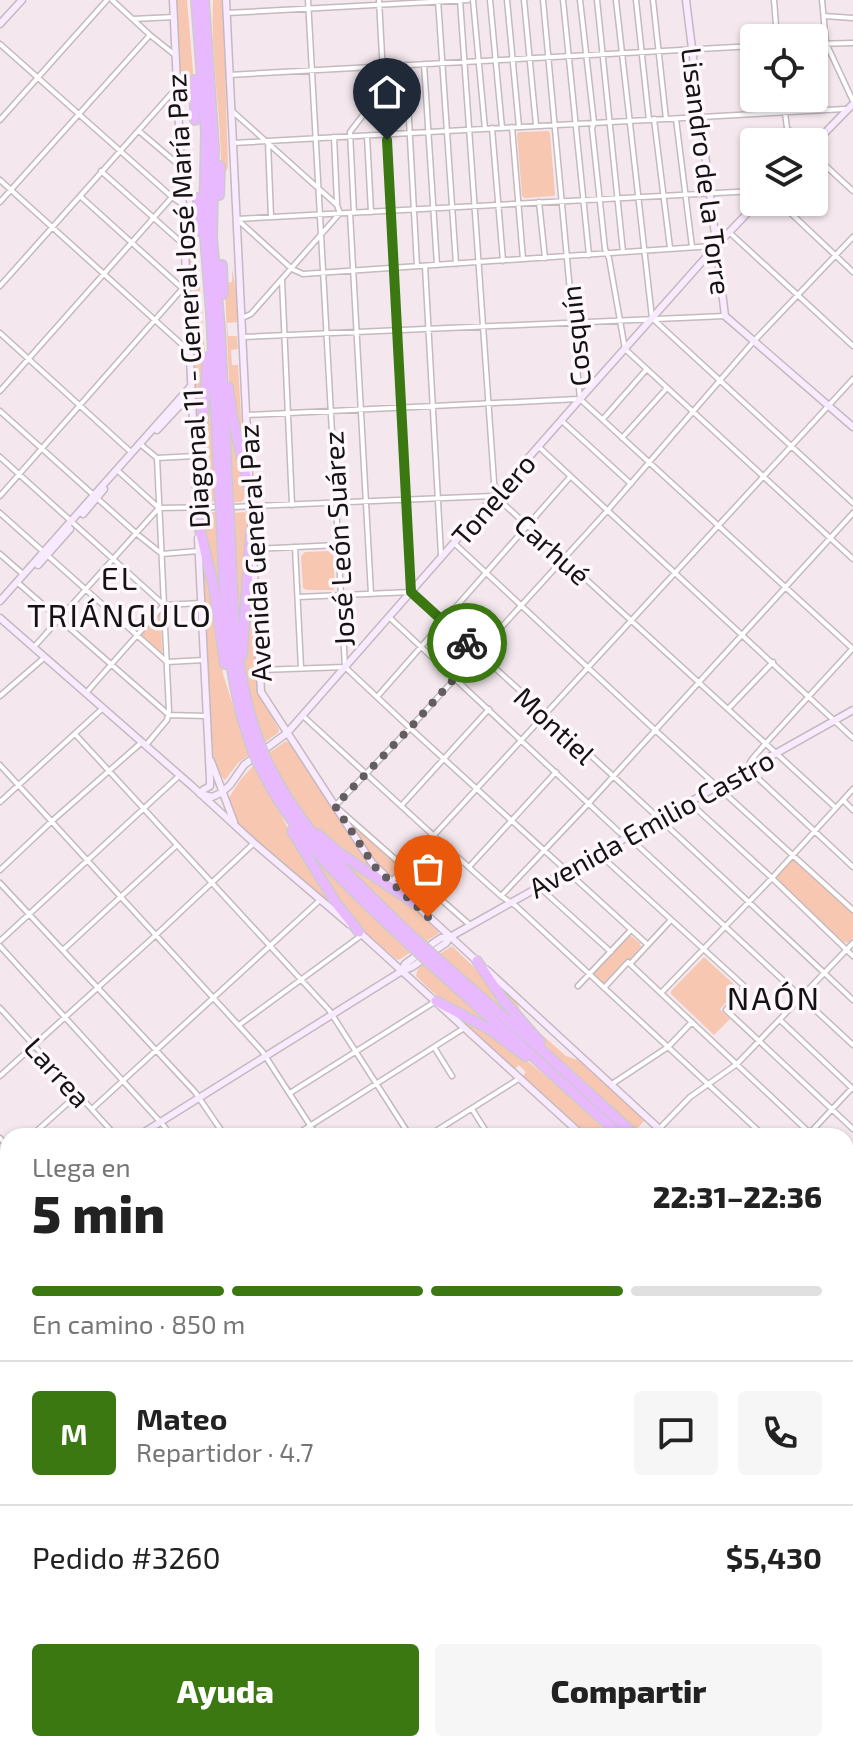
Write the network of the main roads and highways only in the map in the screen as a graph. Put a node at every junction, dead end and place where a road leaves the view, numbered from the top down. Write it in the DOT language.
graph roads {
  1 [pos="189,0"];
  2 [pos="196,0"];
  3 [pos="204,0"];
  4 [pos="210,0"];
  5 [pos="202,55"];
  6 [pos="210,95"];
  7 [pos="195,120"];
  8 [pos="219,195"];
  9 [pos="198,198"];
  10 [pos="222,265"];
  11 [pos="208,277"];
  12 [pos="217,333"];
  13 [pos="197,486"];
  14 [pos="250,493"];
  15 [pos="198,522"];
  16 [pos="251,532"];
  17 [pos="243,707"];
  18 [pos="262,761"];
  19 [pos="277,799"];
  20 [pos="291,805"];
  21 [pos="414,903"];
  22 [pos="360,934"];
  23 [pos="411,941"];
  24 [pos="477,961"];
  25 [pos="437,965"];
  26 [pos="436,1001"];
  27 [pos="572,1077"];
  28 [pos="574,1093"];
  29 [pos="612,1128"];
  30 [pos="627,1128"];
  1 -- 5 [label="highway"];
  2 -- 5 [label="highway, Avenida General Paz"];
  3 -- 5 [label="highway, Avenida General Paz"];
  4 -- 5 [label="highway"];
  5 -- 6 [label="highway, Avenida General Paz"];
  5 -- 7 [label="highway"];
  5 -- 11 [label="highway, Avenida General Paz"];
  6 -- 8 [label="highway"];
  6 -- 12 [label="highway, Avenida General Paz"];
  9 -- 11 [label="highway"];
  10 -- 12 [label="highway"];
  11 -- 12 [label="highway, Avenida General Paz"];
  12 -- 13 [label="highway"];
  12 -- 14 [label="highway"];
  12 -- 17 [label="highway, Avenida General Paz"];
  15 -- 17 [label="highway"];
  16 -- 17 [label="highway"];
  17 -- 18 [label="highway, Avenida General Paz, bridge"];
  18 -- 19 [label="highway, Avenida General Paz"];
  18 -- 20 [label="highway, Avenida General Paz"];
  19 -- 22 [label="highway"];
  19 -- 23 [label="highway, Avenida General Paz"];
  20 -- 21 [label="highway"];
  20 -- 23 [label="highway, Avenida General Paz"];
  23 -- 25 [label="highway, Avenida General Paz, bridge"];
  24 -- 27 [label="highway"];
  25 -- 27 [label="highway, Avenida General Paz"];
  25 -- 28 [label="highway, Avenida General Paz"];
  26 -- 28 [label="highway"];
  27 -- 30 [label="highway, Avenida General Paz"];
  28 -- 29 [label="highway, Avenida General Paz"];
}
